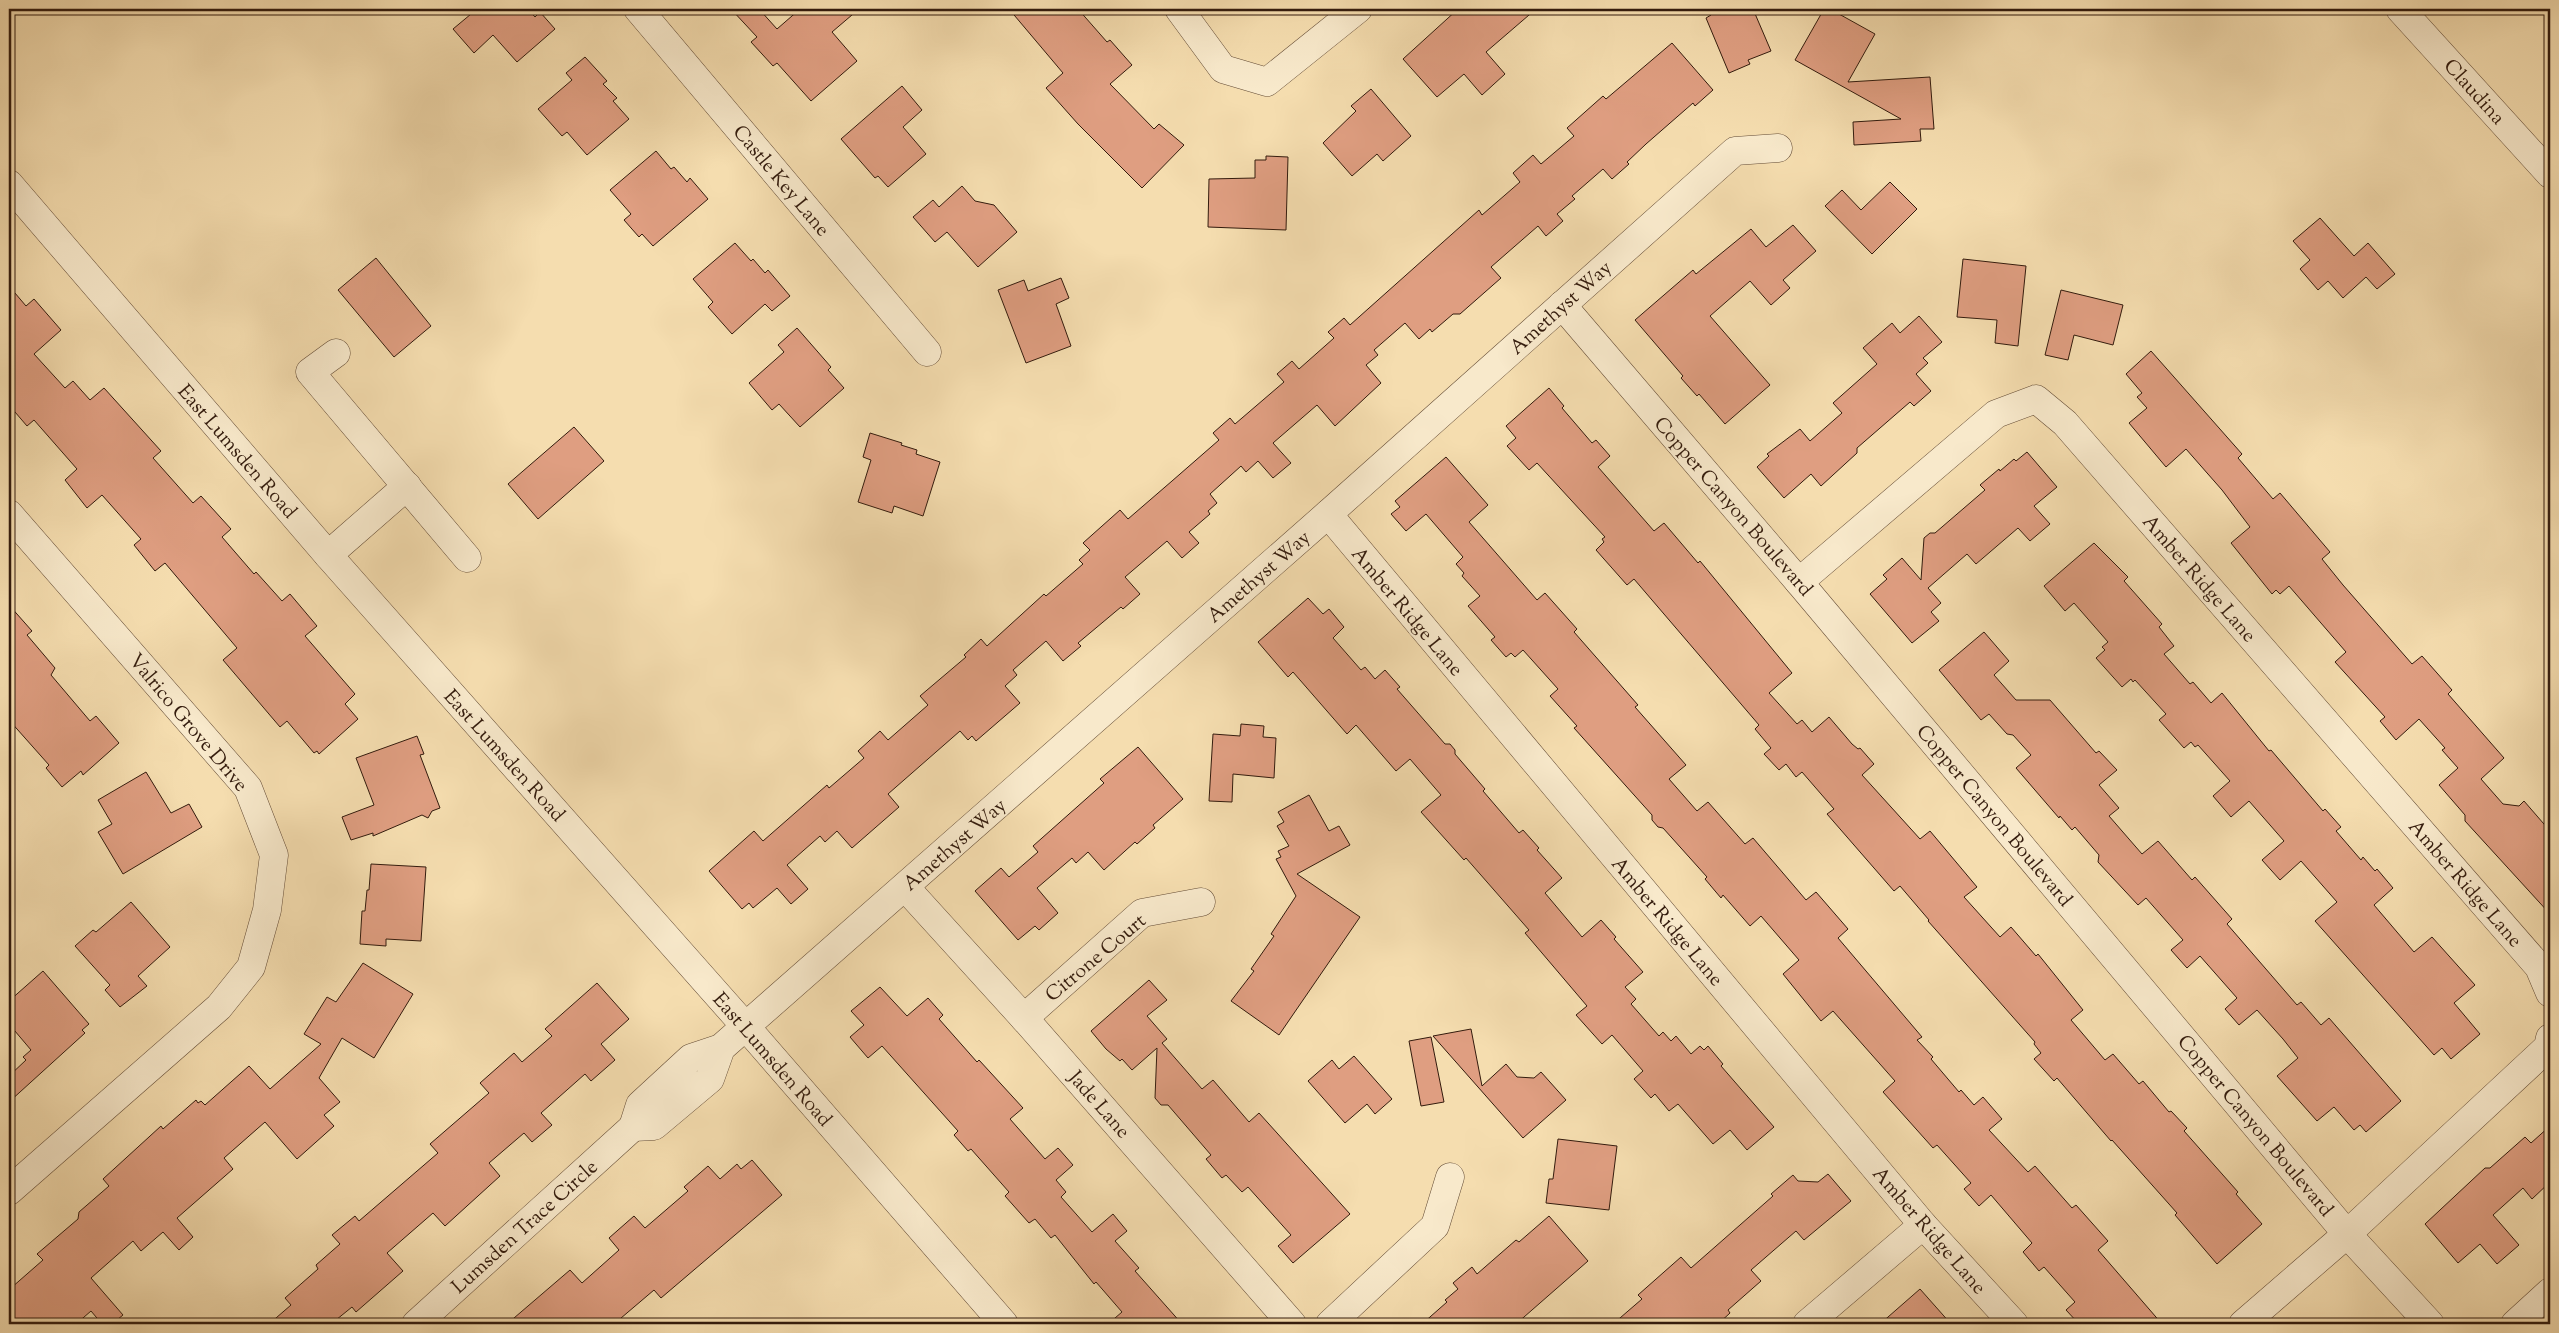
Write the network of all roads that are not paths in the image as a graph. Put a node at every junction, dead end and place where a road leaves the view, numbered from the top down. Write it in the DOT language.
graph roads {
  1 [pos="638,9"];
  2 [pos="1179,9"];
  3 [pos="1358,9"];
  4 [pos="2400,9"];
  5 [pos="1778,148"];
  6 [pos="2550,174"];
  7 [pos="9,184"];
  8 [pos="1562,305"];
  9 [pos="926,352"];
  10 [pos="336,353"];
  11 [pos="407,486"];
  12 [pos="9,514"];
  13 [pos="1328,514"];
  14 [pos="328,555"];
  15 [pos="467,558"];
  16 [pos="1799,582"];
  17 [pos="905,887"];
  18 [pos="1201,902"];
  19 [pos="2550,993"];
  20 [pos="1024,1018"];
  21 [pos="746,1026"];
  22 [pos="2550,1038"];
  23 [pos="1450,1177"];
  24 [pos="9,1191"];
  25 [pos="1923,1225"];
  26 [pos="2347,1234"];
  27 [pos="2550,1292"];
  28 [pos="416,1324"];
  29 [pos="1004,1324"];
  30 [pos="1292,1324"];
  31 [pos="1330,1324"];
  32 [pos="1807,1324"];
  33 [pos="2014,1324"];
  34 [pos="2244,1324"];
  35 [pos="2430,1324"];
  36 [pos="2515,1324"];
  1 -- 9 [label="street, Castle Key Lane"];
  2 -- 3 [label="street"];
  4 -- 6 [label="street, Claudina"];
  5 -- 8 [label="street, Amethyst Way"];
  7 -- 14 [label="street, East Lumsden Road"];
  8 -- 13 [label="street, Amethyst Way"];
  8 -- 16 [label="street, Copper Canyon Boulevard"];
  10 -- 11 [label="street"];
  11 -- 14 [label="street"];
  11 -- 15 [label="street"];
  12 -- 24 [label="street, Valrico Grove Drive"];
  13 -- 17 [label="street, Amethyst Way"];
  13 -- 25 [label="street, Amber Ridge Lane"];
  14 -- 21 [label="street, East Lumsden Road"];
  16 -- 19 [label="street, Amber Ridge Lane"];
  16 -- 26 [label="street, Copper Canyon Boulevard"];
  17 -- 20 [label="street, Jade Lane"];
  17 -- 21 [label="street, Amethyst Way"];
  18 -- 20 [label="street, Citrone Court"];
  20 -- 30 [label="street, Jade Lane"];
  21 -- 28 [label="street, Lumsden Trace Circle"];
  21 -- 29 [label="street, East Lumsden Road"];
  22 -- 26 [label="street"];
  23 -- 31 [label="street"];
  25 -- 32 [label="street"];
  25 -- 33 [label="street, Amber Ridge Lane"];
  26 -- 34 [label="street"];
  26 -- 35 [label="street, Copper Canyon Boulevard"];
  27 -- 36 [label="street"];
}
